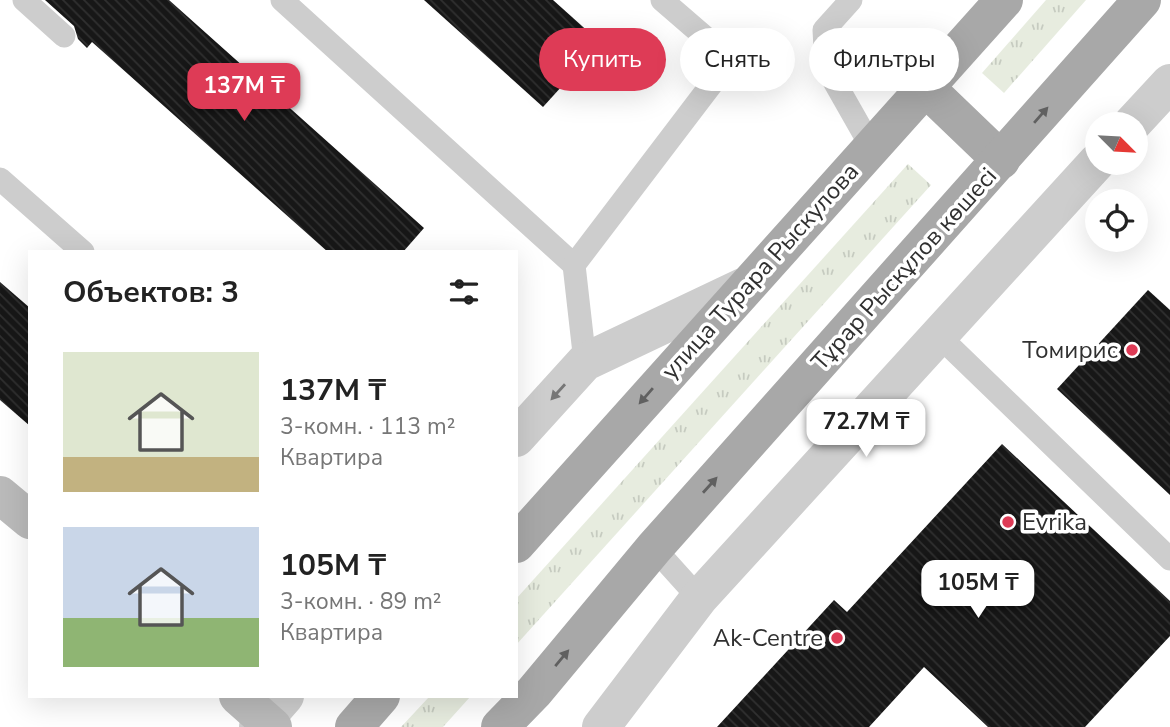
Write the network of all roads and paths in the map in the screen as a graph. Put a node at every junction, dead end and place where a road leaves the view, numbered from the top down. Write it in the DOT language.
graph roads {
  1 [pos="24,0"];
  2 [pos="282,0"];
  3 [pos="662,0"];
  4 [pos="851,0"];
  5 [pos="1004,0"];
  6 [pos="1142,0"];
  7 [pos="64,36"];
  8 [pos="959,52"];
  9 [pos="1170,83"];
  10 [pos="925,91"];
  11 [pos="929,91"];
  12 [pos="1143,112"];
  13 [pos="872,148"];
  14 [pos="1001,160"];
  15 [pos="1085,175"];
  16 [pos="0,179"];
  17 [pos="81,250"];
  18 [pos="574,265"];
  19 [pos="743,287"];
  20 [pos="939,336"];
  21 [pos="585,362"];
  22 [pos="518,437"];
  23 [pos="0,495"];
  24 [pos="28,518"];
  25 [pos="518,542"];
  26 [pos="654,548"];
  27 [pos="1170,559"];
  28 [pos="699,598"];
  29 [pos="379,698"];
  30 [pos="535,710"];
  31 [pos="354,727"];
  32 [pos="500,727"];
  33 [pos="601,727"];
  1 -- 7 [label="lane"];
  2 -- 18 [label="lane"];
  3 -- 18 [label="lane"];
  4 -- 13 [label="lane"];
  5 -- 8 [label="main road, улица Турара Рыскулова"];
  14 -- 6 [label="main road, Тұрар Рыскұлов көшесі, one-way"];
  9 -- 12 [label="street"];
  10 -- 13 [label="main road, улица Турара Рыскулова"];
  11 -- 14 [label="main road"];
  13 -- 19 [label="main road, улица Турара Рыскулова"];
  26 -- 14 [label="main road, Тұрар Рыскұлов көшесі, one-way"];
  15 -- 20 [label="street"];
  16 -- 17 [label="lane"];
  18 -- 21 [label="lane"];
  19 -- 21 [label="street"];
  19 -- 25 [label="main road, улица Турара Рыскулова, one-way"];
  20 -- 27 [label="lane"];
  20 -- 28 [label="street"];
  21 -- 22 [label="street, one-way"];
  23 -- 24 [label="street"];
  26 -- 28 [label="lane"];
  30 -- 26 [label="main road, Тұрар Рыскұлов көшесі, one-way"];
  28 -- 33 [label="street"];
  29 -- 31 [label="main road"];
  30 -- 32 [label="main road, Тұрар Рыскұлов көшесі"];
}
